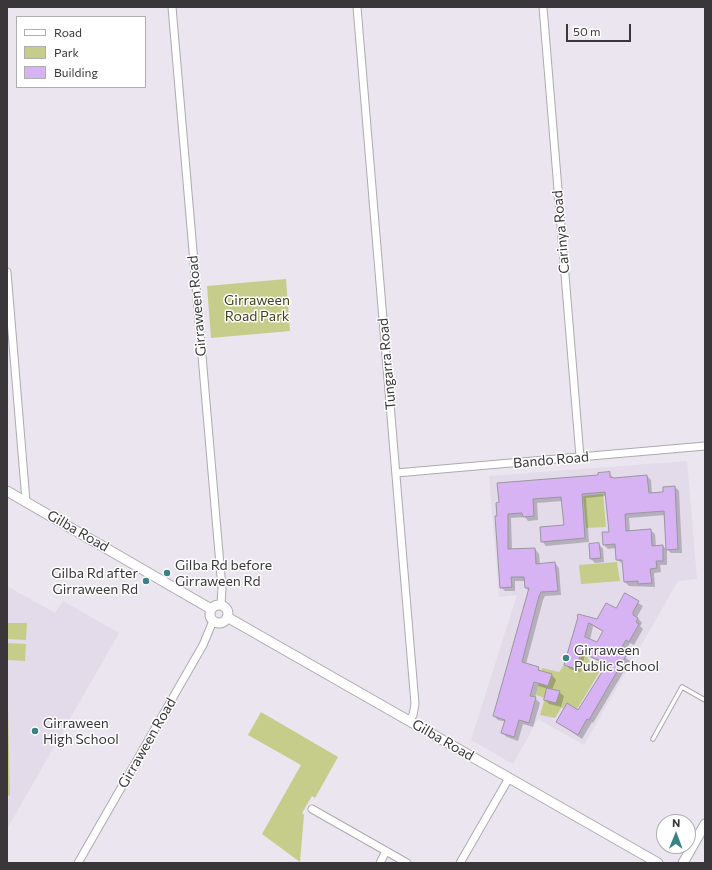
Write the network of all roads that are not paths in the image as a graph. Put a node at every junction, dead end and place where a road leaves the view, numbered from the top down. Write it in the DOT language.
graph roads {
  1 [pos="172,7"];
  2 [pos="357,7"];
  3 [pos="543,7"];
  4 [pos="7,272"];
  5 [pos="705,446"];
  6 [pos="580,457"];
  7 [pos="396,473"];
  8 [pos="7,491"];
  9 [pos="26,501"];
  10 [pos="221,604"];
  11 [pos="211,609"];
  12 [pos="228,617"];
  13 [pos="213,621"];
  14 [pos="705,700"];
  15 [pos="409,720"];
  16 [pos="653,739"];
  17 [pos="509,778"];
  18 [pos="312,809"];
  19 [pos="705,824"];
  20 [pos="386,851"];
  21 [pos="78,863"];
  22 [pos="380,863"];
  23 [pos="407,863"];
  24 [pos="460,863"];
  25 [pos="658,863"];
  26 [pos="683,863"];
  1 -- 10 [label="street, Girraween Road"];
  2 -- 7 [label="street, Tungarra Road"];
  3 -- 6 [label="street, Carinya Road"];
  4 -- 9 [label="street"];
  5 -- 6 [label="street, Bando Road"];
  6 -- 7 [label="street, Bando Road"];
  7 -- 15 [label="street, Tungarra Road"];
  8 -- 9 [label="street, Gilba Road"];
  9 -- 11 [label="street, Gilba Road"];
  10 -- 11 [label="street"];
  10 -- 12 [label="street"];
  11 -- 13 [label="street"];
  12 -- 13 [label="street"];
  12 -- 15 [label="street, Gilba Road"];
  13 -- 21 [label="street, Girraween Road"];
  14 -- 16 [label="lane"];
  15 -- 17 [label="street, Gilba Road"];
  17 -- 24 [label="street"];
  17 -- 25 [label="street, Gilba Road"];
  18 -- 20 [label="street"];
  19 -- 26 [label="street"];
  20 -- 22 [label="street"];
  20 -- 23 [label="street"];
}
